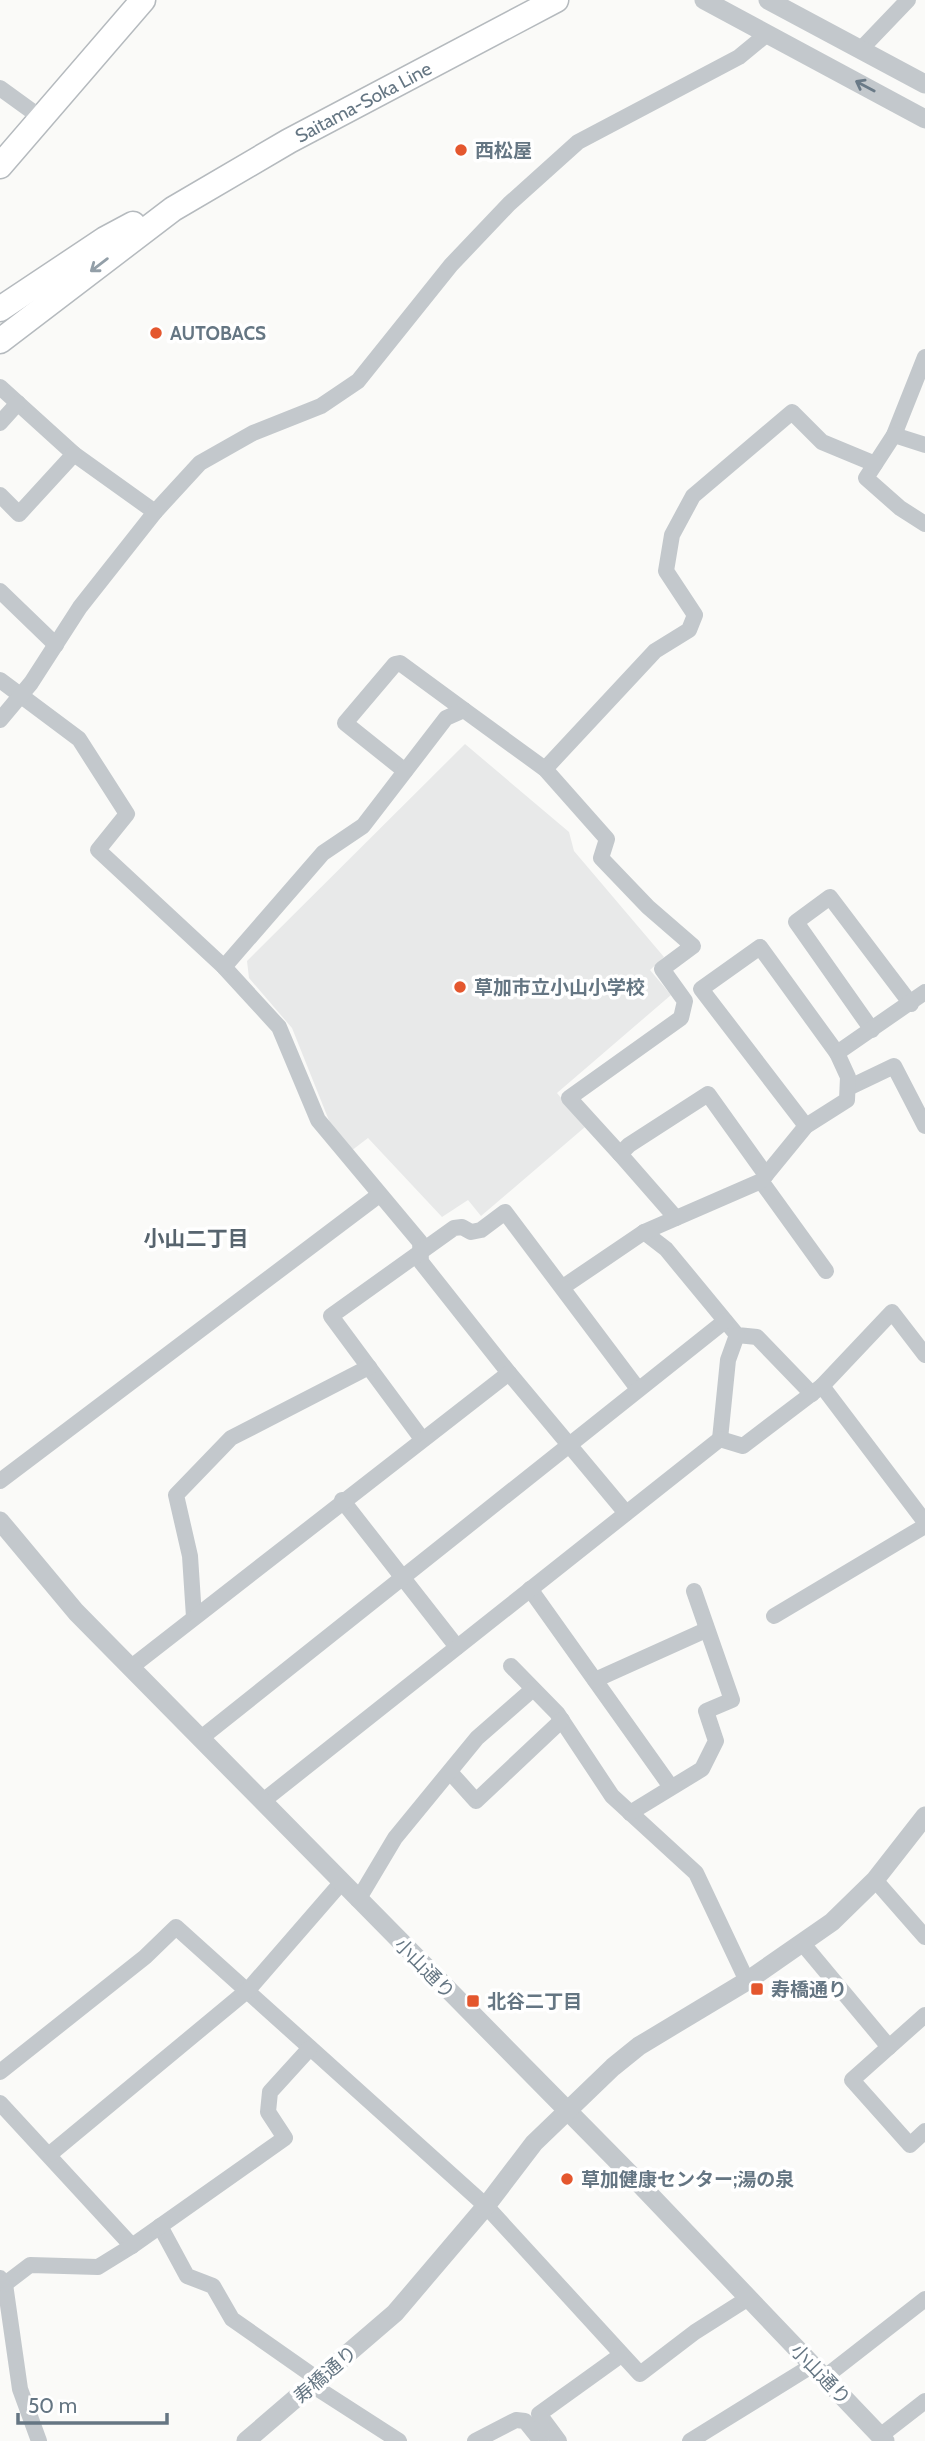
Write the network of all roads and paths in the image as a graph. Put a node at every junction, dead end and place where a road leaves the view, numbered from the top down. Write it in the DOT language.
graph roads {
  1 [pos="143,0"];
  2 [pos="556,0"];
  3 [pos="704,0"];
  4 [pos="768,0"];
  5 [pos="908,0"];
  6 [pos="767,34"];
  7 [pos="860,48"];
  8 [pos="925,84"];
  9 [pos="0,88"];
  10 [pos="40,117"];
  11 [pos="925,119"];
  12 [pos="0,166"];
  13 [pos="173,209"];
  14 [pos="0,309"];
  15 [pos="0,341"];
  16 [pos="925,357"];
  17 [pos="920,384"];
  18 [pos="0,387"];
  19 [pos="18,403"];
  20 [pos="0,423"];
  21 [pos="894,435"];
  22 [pos="925,445"];
  23 [pos="74,454"];
  24 [pos="875,464"];
  25 [pos="0,495"];
  26 [pos="155,512"];
  27 [pos="925,524"];
  28 [pos="0,591"];
  29 [pos="56,645"];
  30 [pos="0,680"];
  31 [pos="21,695"];
  32 [pos="464,709"];
  33 [pos="0,720"];
  34 [pos="545,769"];
  35 [pos="405,771"];
  36 [pos="224,967"];
  37 [pos="701,989"];
  38 [pos="925,992"];
  39 [pos="911,1004"];
  40 [pos="682,1012"];
  41 [pos="872,1030"];
  42 [pos="837,1054"];
  43 [pos="848,1088"];
  44 [pos="806,1126"];
  45 [pos="925,1126"];
  46 [pos="620,1154"];
  47 [pos="764,1178"];
  48 [pos="379,1195"];
  49 [pos="676,1218"];
  50 [pos="644,1232"];
  51 [pos="421,1249"];
  52 [pos="826,1271"];
  53 [pos="562,1287"];
  54 [pos="725,1321"];
  55 [pos="737,1335"];
  56 [pos="925,1355"];
  57 [pos="369,1367"];
  58 [pos="509,1373"];
  59 [pos="638,1389"];
  60 [pos="817,1390"];
  61 [pos="422,1439"];
  62 [pos="720,1439"];
  63 [pos="568,1443"];
  64 [pos="0,1481"];
  65 [pos="342,1500"];
  66 [pos="626,1513"];
  67 [pos="0,1521"];
  68 [pos="925,1524"];
  69 [pos="401,1576"];
  70 [pos="530,1589"];
  71 [pos="694,1591"];
  72 [pos="774,1616"];
  73 [pos="194,1617"];
  74 [pos="706,1630"];
  75 [pos="457,1647"];
  76 [pos="511,1666"];
  77 [pos="130,1668"];
  78 [pos="595,1680"];
  79 [pos="533,1689"];
  80 [pos="562,1720"];
  81 [pos="201,1738"];
  82 [pos="450,1772"];
  83 [pos="671,1787"];
  84 [pos="263,1801"];
  85 [pos="630,1813"];
  86 [pos="925,1816"];
  87 [pos="341,1883"];
  88 [pos="871,1885"];
  89 [pos="358,1900"];
  90 [pos="925,1937"];
  91 [pos="803,1944"];
  92 [pos="747,1981"];
  93 [pos="248,1990"];
  94 [pos="925,2015"];
  95 [pos="888,2047"];
  96 [pos="310,2048"];
  97 [pos="0,2072"];
  98 [pos="0,2103"];
  99 [pos="567,2110"];
  100 [pos="925,2131"];
  101 [pos="50,2154"];
  102 [pos="486,2206"];
  103 [pos="160,2226"];
  104 [pos="132,2246"];
  105 [pos="3,2281"];
  106 [pos="747,2299"];
  107 [pos="925,2299"];
  108 [pos="621,2355"];
  109 [pos="819,2371"];
  110 [pos="316,2383"];
  111 [pos="925,2402"];
  112 [pos="883,2438"];
  113 [pos="39,2441"];
  114 [pos="246,2441"];
  115 [pos="399,2441"];
  116 [pos="475,2441"];
  117 [pos="541,2441"];
  118 [pos="559,2441"];
  119 [pos="690,2441"];
  1 -- 10 [label="main road"];
  2 -- 13 [label="main road, Saitama-Soka Line"];
  3 -- 6 [label="street"];
  4 -- 7 [label="street"];
  5 -- 7 [label="street"];
  11 -- 6 [label="street, one-way"];
  6 -- 26 [label="street"];
  7 -- 8 [label="street"];
  9 -- 10 [label="street"];
  10 -- 12 [label="main road"];
  13 -- 14 [label="main road, Saitama-Soka Line"];
  13 -- 15 [label="main road, Saitama-Soka Line, one-way"];
  16 -- 17 [label="street"];
  17 -- 21 [label="street"];
  18 -- 19 [label="street"];
  19 -- 20 [label="street"];
  19 -- 23 [label="street"];
  21 -- 22 [label="street"];
  21 -- 24 [label="street"];
  23 -- 25 [label="street"];
  23 -- 26 [label="street"];
  24 -- 27 [label="street"];
  24 -- 34 [label="street"];
  26 -- 29 [label="street"];
  28 -- 29 [label="street"];
  29 -- 31 [label="street"];
  30 -- 31 [label="street"];
  31 -- 33 [label="street"];
  31 -- 36 [label="street"];
  32 -- 34 [label="street"];
  32 -- 35 [label="street"];
  32 -- 35 [label="street"];
  34 -- 40 [label="street"];
  35 -- 36 [label="street"];
  36 -- 48 [label="street"];
  37 -- 40 [label="street"];
  37 -- 42 [label="street"];
  37 -- 44 [label="street"];
  38 -- 39 [label="street"];
  39 -- 41 [label="street"];
  39 -- 41 [label="street"];
  40 -- 46 [label="street"];
  41 -- 42 [label="street"];
  42 -- 43 [label="street"];
  43 -- 44 [label="street"];
  43 -- 45 [label="street"];
  44 -- 47 [label="street"];
  46 -- 47 [label="street"];
  46 -- 49 [label="street"];
  47 -- 49 [label="street"];
  47 -- 52 [label="street"];
  48 -- 51 [label="street"];
  48 -- 64 [label="street"];
  49 -- 50 [label="street"];
  50 -- 53 [label="street"];
  50 -- 54 [label="street"];
  51 -- 53 [label="street"];
  51 -- 57 [label="street"];
  51 -- 58 [label="street"];
  53 -- 59 [label="street"];
  54 -- 55 [label="street"];
  54 -- 59 [label="street"];
  55 -- 60 [label="street"];
  55 -- 62 [label="street"];
  56 -- 60 [label="street"];
  57 -- 61 [label="street"];
  57 -- 73 [label="street"];
  58 -- 61 [label="street"];
  58 -- 63 [label="street"];
  59 -- 63 [label="street"];
  60 -- 62 [label="street"];
  60 -- 68 [label="street"];
  61 -- 65 [label="street"];
  62 -- 66 [label="street"];
  63 -- 66 [label="street"];
  63 -- 69 [label="street"];
  65 -- 69 [label="street"];
  65 -- 73 [label="street"];
  66 -- 70 [label="street"];
  67 -- 77 [label="street, 小山通り"];
  68 -- 72 [label="street"];
  69 -- 75 [label="street"];
  69 -- 81 [label="street"];
  70 -- 75 [label="street"];
  70 -- 78 [label="street"];
  71 -- 74 [label="street"];
  73 -- 77 [label="street"];
  74 -- 78 [label="street"];
  74 -- 83 [label="street"];
  75 -- 84 [label="street"];
  76 -- 79 [label="street"];
  77 -- 81 [label="street, 小山通り"];
  78 -- 83 [label="street"];
  79 -- 80 [label="street"];
  79 -- 82 [label="street"];
  80 -- 82 [label="street"];
  80 -- 85 [label="street"];
  81 -- 84 [label="street, 小山通り"];
  82 -- 89 [label="street"];
  83 -- 85 [label="street"];
  84 -- 87 [label="street, 小山通り"];
  85 -- 92 [label="street"];
  86 -- 88 [label="street, 寿橋通り"];
  87 -- 89 [label="street, 小山通り"];
  87 -- 93 [label="street"];
  88 -- 90 [label="street"];
  88 -- 91 [label="street, 寿橋通り"];
  89 -- 99 [label="street, 小山通り"];
  91 -- 92 [label="street, 寿橋通り"];
  91 -- 95 [label="street"];
  92 -- 99 [label="street, 寿橋通り"];
  93 -- 96 [label="street"];
  93 -- 97 [label="street"];
  93 -- 101 [label="street"];
  94 -- 95 [label="street"];
  95 -- 100 [label="street"];
  96 -- 102 [label="street"];
  96 -- 103 [label="street"];
  98 -- 101 [label="street"];
  99 -- 102 [label="street, 寿橋通り"];
  99 -- 106 [label="street, 小山通り"];
  101 -- 104 [label="street"];
  102 -- 108 [label="street"];
  102 -- 110 [label="street, 寿橋通り"];
  103 -- 104 [label="street"];
  103 -- 110 [label="street"];
  104 -- 105 [label="street"];
  105 -- 113 [label="street"];
  106 -- 108 [label="street"];
  106 -- 109 [label="street, 小山通り"];
  107 -- 109 [label="street"];
  108 -- 118 [label="street"];
  109 -- 112 [label="street, 小山通り"];
  109 -- 119 [label="street"];
  110 -- 114 [label="street, 寿橋通り"];
  110 -- 115 [label="street"];
  111 -- 112 [label="street"];
  116 -- 117 [label="street"];
}
